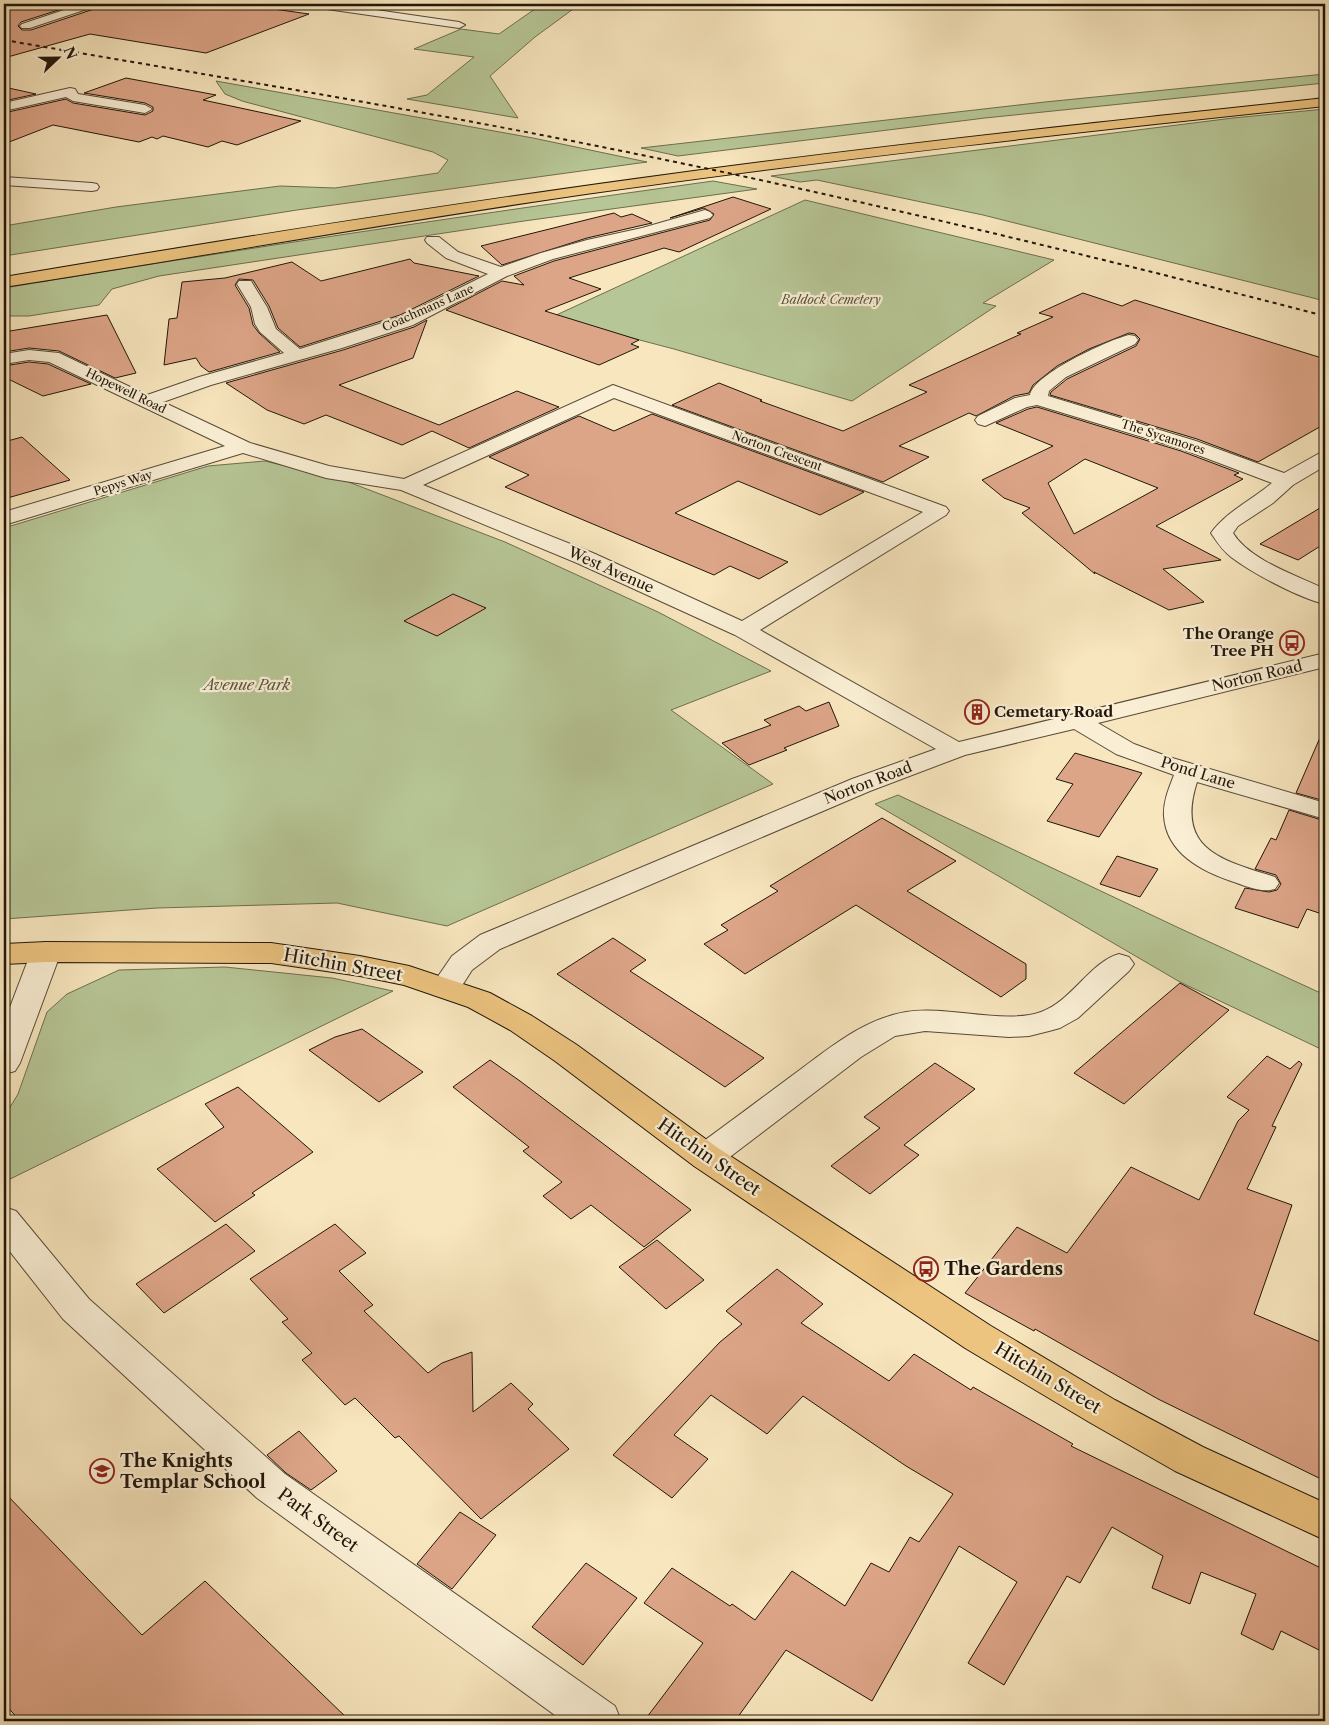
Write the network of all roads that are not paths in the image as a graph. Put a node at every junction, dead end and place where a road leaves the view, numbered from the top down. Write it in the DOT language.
graph roads {
  1 [pos="92,4"];
  2 [pos="313,4"];
  3 [pos="459,25"];
  4 [pos="26,26"];
  5 [pos="1325,92"];
  6 [pos="1325,102"];
  7 [pos="4,107"];
  8 [pos="145,109"];
  9 [pos="44,168"];
  10 [pos="4,182"];
  11 [pos="25,184"];
  12 [pos="92,186"];
  13 [pos="705,215"];
  14 [pos="433,240"];
  15 [pos="4,268"];
  16 [pos="501,273"];
  17 [pos="4,282"];
  18 [pos="245,284"];
  19 [pos="1129,340"];
  20 [pos="296,355"];
  21 [pos="4,359"];
  22 [pos="1038,399"];
  23 [pos="147,401"];
  24 [pos="985,420"];
  25 [pos="243,447"];
  26 [pos="1325,458"];
  27 [pos="1286,481"];
  28 [pos="406,485"];
  29 [pos="4,519"];
  30 [pos="1325,597"];
  31 [pos="743,630"];
  32 [pos="1325,660"];
  33 [pos="1078,720"];
  34 [pos="956,750"];
  35 [pos="1188,771"];
  36 [pos="1325,811"];
  37 [pos="1265,883"];
  38 [pos="46,952"];
  39 [pos="4,954"];
  40 [pos="1119,964"];
  41 [pos="445,988"];
  42 [pos="4,1064"];
  43 [pos="706,1157"];
  44 [pos="4,1220"];
  45 [pos="1325,1522"];
  46 [pos="599,1721"];
  1 -- 4 [label="street"];
  2 -- 3 [label="street"];
  5 -- 15 [label="main road"];
  6 -- 17 [label="main road"];
  7 -- 8 [label="street"];
  9 -- 11 [label="street"];
  10 -- 11 [label="street"];
  11 -- 12 [label="street"];
  13 -- 16 [label="street, Coachmans Lane"];
  14 -- 16 [label="street, Coachmans Lane"];
  16 -- 20 [label="street, Coachmans Lane"];
  18 -- 20 [label="street"];
  19 -- 22 [label="street"];
  20 -- 23 [label="street, Coachmans Lane"];
  21 -- 23 [label="street, Hopewell Road"];
  22 -- 24 [label="street"];
  22 -- 27 [label="street, The Sycamores"];
  23 -- 25 [label="street, Hopewell Road"];
  25 -- 28 [label="street, West Avenue"];
  25 -- 29 [label="street, Pepys Way"];
  26 -- 27 [label="street"];
  27 -- 30 [label="street"];
  28 -- 31 [label="street, West Avenue"];
  28 -- 31 [label="street, Norton Crescent"];
  31 -- 34 [label="street, West Avenue"];
  32 -- 33 [label="street, Norton Road"];
  33 -- 34 [label="street, Norton Road"];
  33 -- 35 [label="street, Pond Lane"];
  34 -- 41 [label="street, Norton Road"];
  35 -- 36 [label="street, Pond Lane"];
  35 -- 37 [label="street"];
  38 -- 39 [label="main road, Hitchin Street"];
  38 -- 41 [label="main road, Hitchin Street"];
  38 -- 42 [label="street"];
  40 -- 43 [label="street"];
  41 -- 43 [label="main road, Hitchin Street"];
  43 -- 45 [label="main road, Hitchin Street"];
  44 -- 46 [label="street, Park Street"];
}
